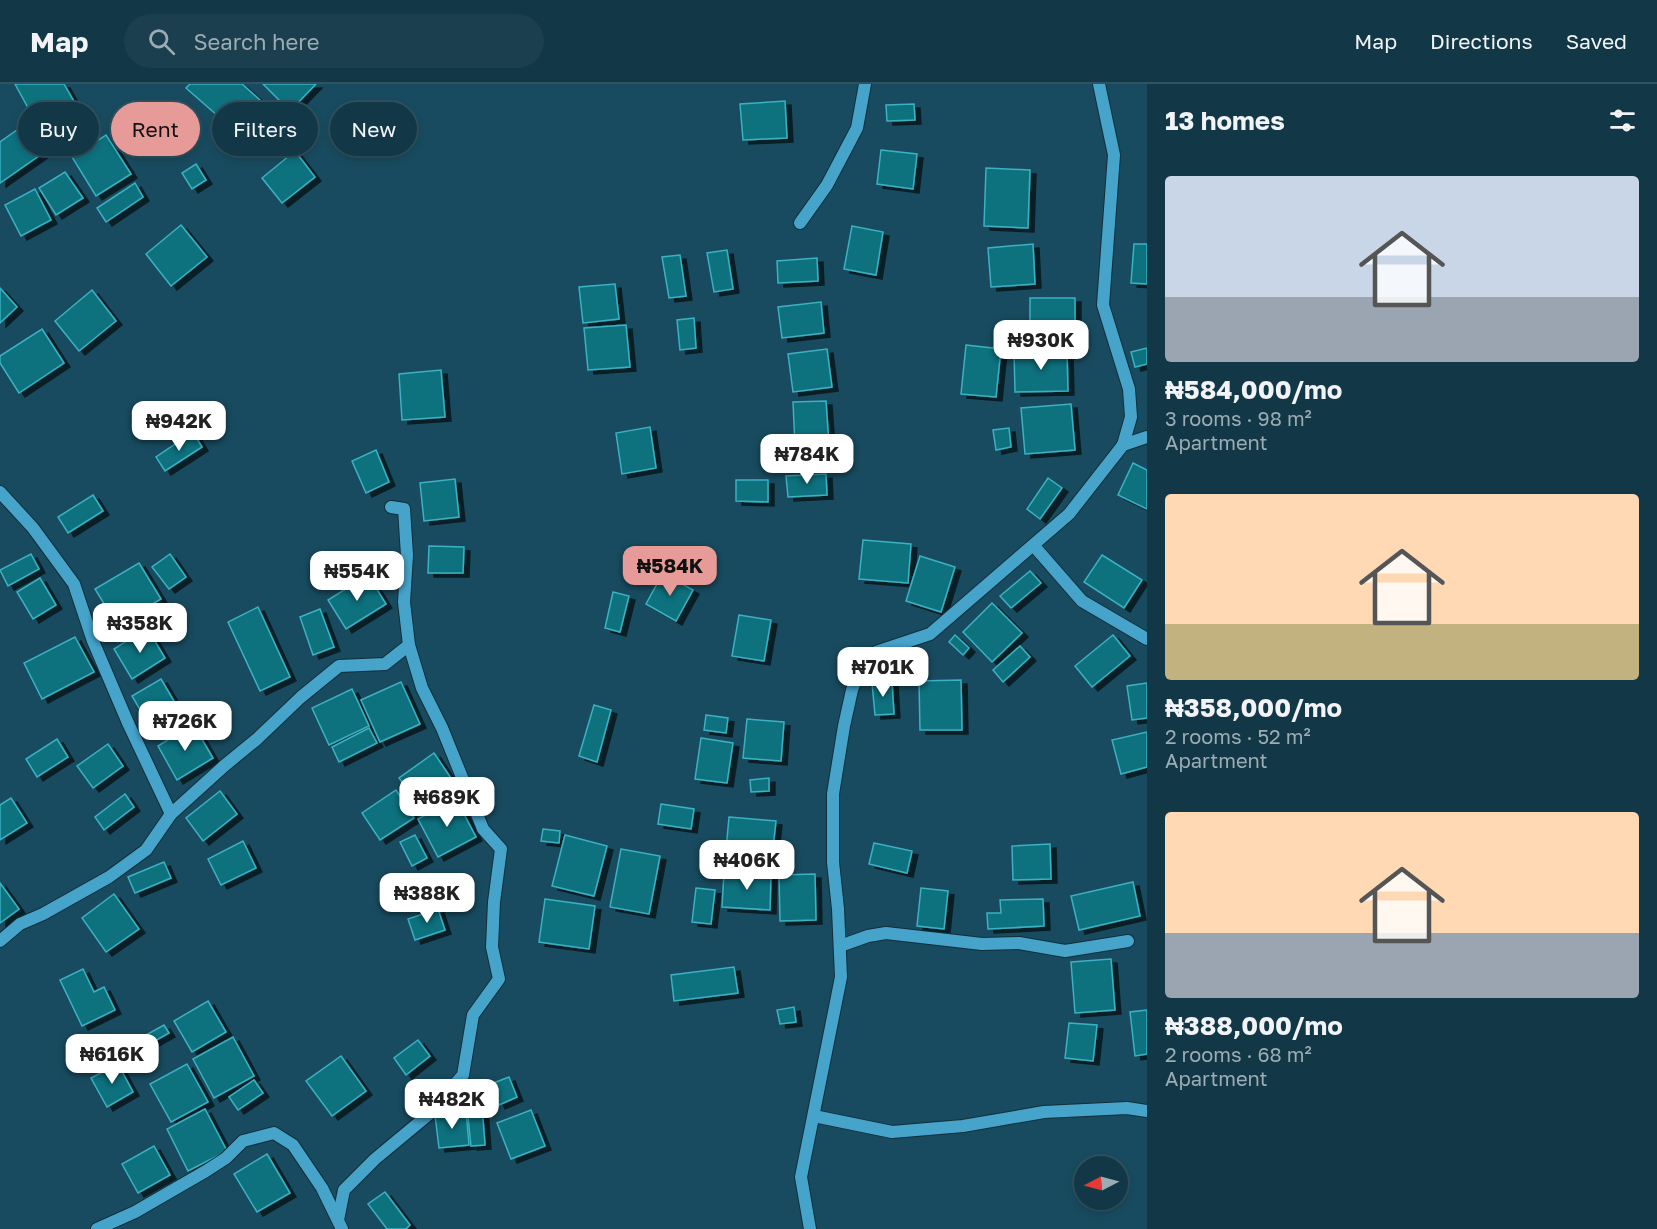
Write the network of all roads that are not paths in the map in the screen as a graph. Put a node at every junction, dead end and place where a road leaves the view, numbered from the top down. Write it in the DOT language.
graph roads {
  1 [pos="865,84"];
  2 [pos="1099,84"];
  3 [pos="800,223"];
  4 [pos="1147,436"];
  5 [pos="1123,445"];
  6 [pos="0,492"];
  7 [pos="391,507"];
  8 [pos="1034,546"];
  9 [pos="1147,639"];
  10 [pos="409,645"];
  11 [pos="171,814"];
  12 [pos="0,941"];
  13 [pos="1128,941"];
  14 [pos="840,946"];
  15 [pos="1147,1111"];
  16 [pos="814,1116"];
  17 [pos="340,1224"];
  18 [pos="97,1229"];
  19 [pos="810,1229"];
  1 -- 3 [label="street"];
  2 -- 5 [label="street"];
  4 -- 5 [label="street"];
  5 -- 8 [label="street"];
  6 -- 11 [label="street"];
  7 -- 10 [label="street"];
  8 -- 9 [label="street"];
  8 -- 14 [label="street"];
  10 -- 11 [label="street"];
  10 -- 17 [label="street"];
  11 -- 12 [label="street"];
  13 -- 14 [label="street"];
  14 -- 16 [label="street"];
  15 -- 16 [label="street"];
  16 -- 19 [label="street"];
  17 -- 18 [label="street"];
}
